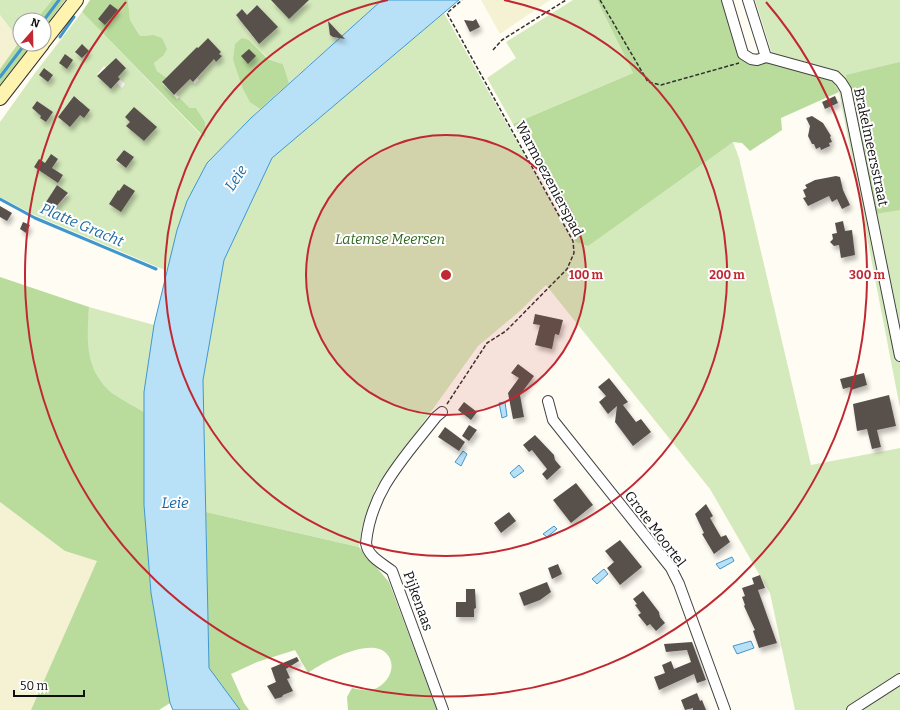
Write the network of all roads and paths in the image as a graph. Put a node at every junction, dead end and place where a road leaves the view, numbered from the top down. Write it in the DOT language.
graph roads {
  1 [pos="76,0"];
  2 [pos="462,0"];
  3 [pos="566,0"];
  4 [pos="600,0"];
  5 [pos="727,0"];
  6 [pos="748,0"];
  7 [pos="52,31"];
  8 [pos="493,50"];
  9 [pos="36,52"];
  10 [pos="766,57"];
  11 [pos="751,59"];
  12 [pos="0,98"];
  13 [pos="900,356"];
  14 [pos="548,401"];
  15 [pos="442,412"];
  16 [pos="900,679"];
  17 [pos="443,710"];
  18 [pos="725,710"];
  19 [pos="852,710"];
  1 -- 7 [label="main road"];
  2 -- 15 [label="path, Warmoezenierspad"];
  3 -- 8 [label="path"];
  4 -- 11 [label="path"];
  5 -- 11 [label="street"];
  6 -- 10 [label="street"];
  9 -- 12 [label="main road"];
  10 -- 11 [label="street"];
  10 -- 13 [label="street, Brakelmeersstraat"];
  14 -- 18 [label="street, Grote Moortel"];
  15 -- 17 [label="street, Pijkenaas"];
  16 -- 19 [label="street"];
}
